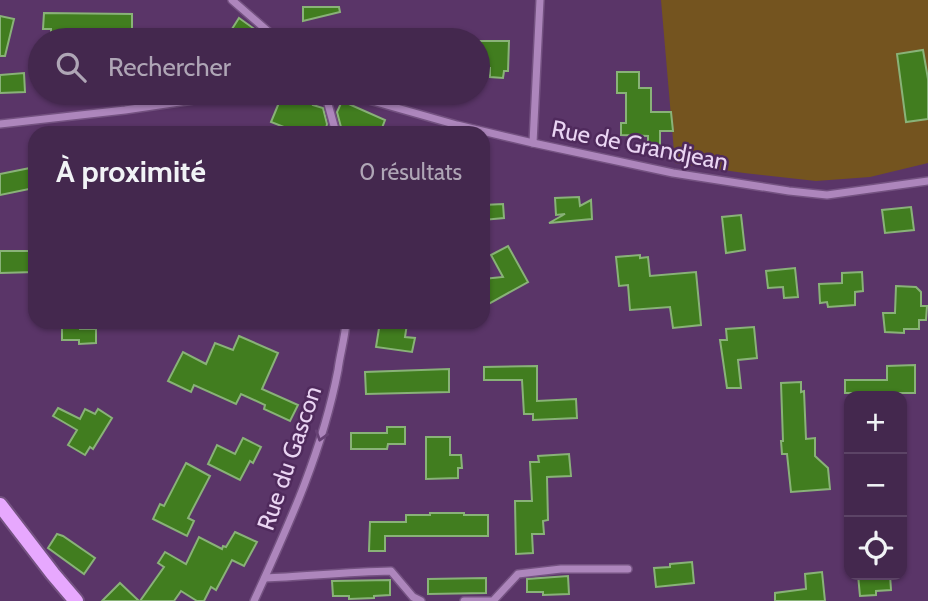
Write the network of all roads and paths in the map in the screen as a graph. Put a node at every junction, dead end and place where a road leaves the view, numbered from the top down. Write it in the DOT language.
graph roads {
  1 [pos="232,0"];
  2 [pos="540,0"];
  3 [pos="264,28"];
  4 [pos="159,105"];
  5 [pos="328,105"];
  6 [pos="387,105"];
  7 [pos="0,124"];
  8 [pos="334,126"];
  9 [pos="464,126"];
  10 [pos="490,132"];
  11 [pos="533,143"];
  12 [pos="928,181"];
  13 [pos="345,329"];
  14 [pos="0,505"];
  15 [pos="628,569"];
  16 [pos="265,578"];
  17 [pos="76,601"];
  18 [pos="254,601"];
  19 [pos="421,601"];
  20 [pos="464,601"];
  1 -- 3 [label="street"];
  2 -- 11 [label="street"];
  4 -- 7 [label="street"];
  5 -- 8 [label="street"];
  6 -- 9 [label="street, Rue de Grandjean"];
  10 -- 11 [label="street, Rue de Grandjean"];
  11 -- 12 [label="street, Rue de Grandjean"];
  13 -- 16 [label="street, Rue du Gascon, one-way"];
  14 -- 17 [label="street"];
  15 -- 20 [label="street"];
  16 -- 18 [label="street, Rue du Gascon"];
  16 -- 19 [label="street"];
}
